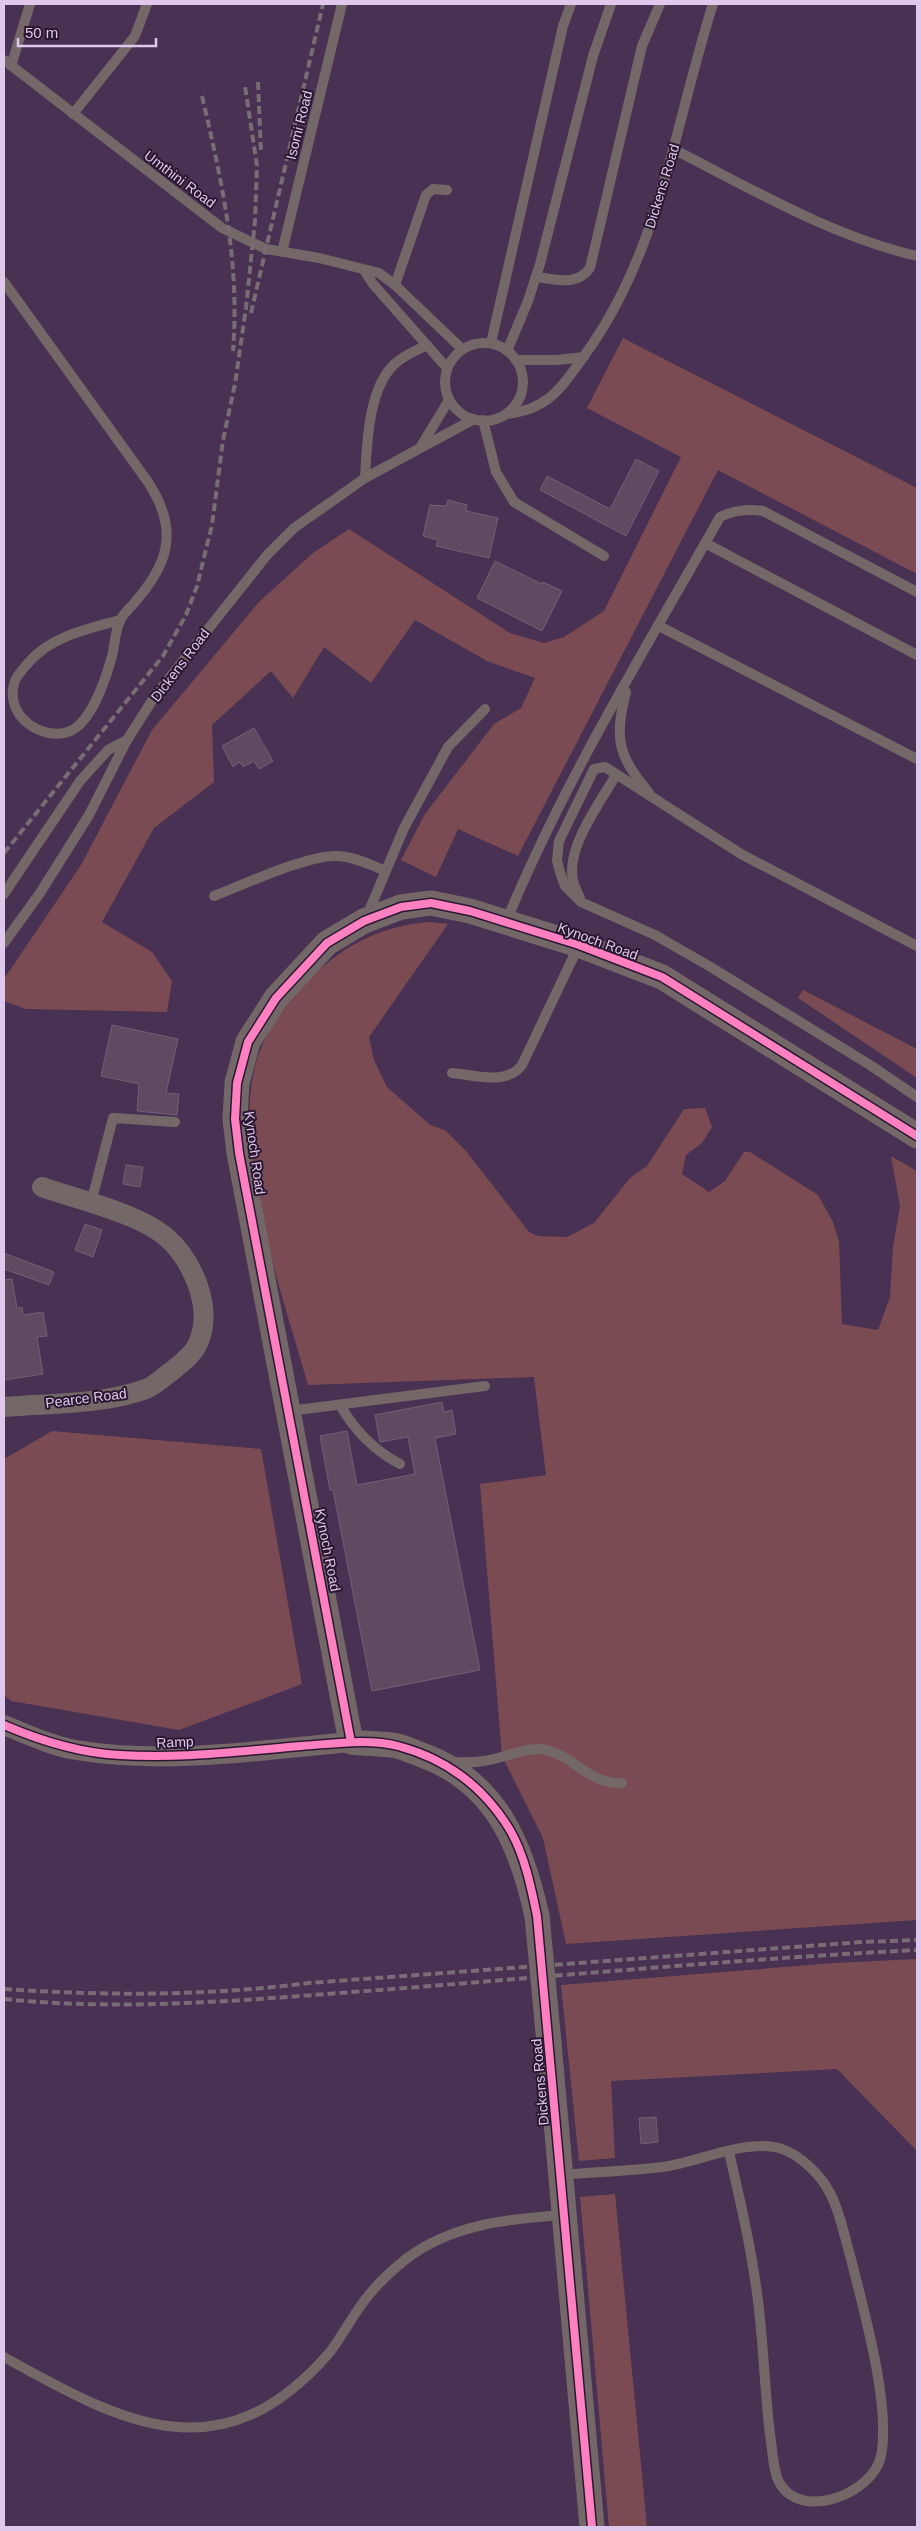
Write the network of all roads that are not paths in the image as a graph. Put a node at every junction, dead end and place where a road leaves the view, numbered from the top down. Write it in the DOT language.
graph roads {
  1 [pos="30,4"];
  2 [pos="147,4"];
  3 [pos="342,4"];
  4 [pos="572,4"];
  5 [pos="611,4"];
  6 [pos="660,4"];
  7 [pos="713,4"];
  8 [pos="7,63"];
  9 [pos="73,114"];
  10 [pos="673,149"];
  11 [pos="447,190"];
  12 [pos="282,252"];
  13 [pos="917,256"];
  14 [pos="364,270"];
  15 [pos="536,276"];
  16 [pos="4,282"];
  17 [pos="395,285"];
  18 [pos="491,343"];
  19 [pos="427,345"];
  20 [pos="462,349"];
  21 [pos="507,351"];
  22 [pos="584,357"];
  23 [pos="516,360"];
  24 [pos="447,368"];
  25 [pos="449,400"];
  26 [pos="506,414"];
  27 [pos="478,420"];
  28 [pos="421,446"];
  29 [pos="365,478"];
  30 [pos="705,543"];
  31 [pos="604,556"];
  32 [pos="917,592"];
  33 [pos="120,620"];
  34 [pos="659,626"];
  35 [pos="917,655"];
  36 [pos="629,679"];
  37 [pos="484,709"];
  38 [pos="127,740"];
  39 [pos="917,760"];
  40 [pos="616,775"];
  41 [pos="654,799"];
  42 [pos="385,870"];
  43 [pos="4,894"];
  44 [pos="214,896"];
  45 [pos="581,902"];
  46 [pos="364,921"];
  47 [pos="506,922"];
  48 [pos="4,943"];
  49 [pos="578,945"];
  50 [pos="917,946"];
  51 [pos="452,1073"];
  52 [pos="917,1098"];
  53 [pos="175,1122"];
  54 [pos="917,1136"];
  55 [pos="42,1187"];
  56 [pos="91,1204"];
  57 [pos="485,1386"];
  58 [pos="340,1405"];
  59 [pos="4,1407"];
  60 [pos="289,1411"];
  61 [pos="400,1464"];
  62 [pos="4,1725"];
  63 [pos="351,1742"];
  64 [pos="441,1762"];
  65 [pos="622,1783"];
  66 [pos="729,2152"];
  67 [pos="560,2175"];
  68 [pos="563,2215"];
  69 [pos="4,2357"];
  70 [pos="592,2527"];
  1 -- 8 [label="lane"];
  2 -- 9 [label="lane"];
  3 -- 12 [label="lane, Isomi Road"];
  4 -- 18 [label="lane"];
  5 -- 15 [label="lane"];
  6 -- 15 [label="lane"];
  7 -- 10 [label="lane, Dickens Road"];
  8 -- 9 [label="lane, Umthini Road"];
  9 -- 12 [label="lane, Umthini Road"];
  10 -- 13 [label="lane"];
  10 -- 22 [label="lane, Dickens Road"];
  11 -- 17 [label="lane"];
  12 -- 14 [label="lane, Umthini Road"];
  14 -- 17 [label="lane, Umthini Road"];
  14 -- 19 [label="lane"];
  15 -- 21 [label="lane"];
  16 -- 33 [label="lane"];
  17 -- 20 [label="lane, Umthini Road"];
  18 -- 20 [label="lane"];
  18 -- 21 [label="lane"];
  19 -- 24 [label="lane"];
  19 -- 29 [label="lane"];
  20 -- 24 [label="lane"];
  21 -- 23 [label="lane"];
  22 -- 23 [label="lane"];
  22 -- 26 [label="lane, Dickens Road"];
  23 -- 26 [label="lane"];
  24 -- 25 [label="lane"];
  25 -- 27 [label="lane"];
  25 -- 28 [label="lane, Dickens Road"];
  26 -- 27 [label="lane"];
  27 -- 28 [label="lane, Dickens Road"];
  27 -- 31 [label="lane"];
  28 -- 29 [label="lane, Dickens Road"];
  29 -- 38 [label="lane, Dickens Road"];
  30 -- 32 [label="lane"];
  30 -- 34 [label="lane"];
  30 -- 35 [label="lane"];
  33 -- 33 [label="lane"];
  34 -- 36 [label="lane"];
  34 -- 39 [label="lane"];
  36 -- 41 [label="lane"];
  36 -- 47 [label="lane"];
  37 -- 42 [label="lane"];
  38 -- 43 [label="lane"];
  38 -- 48 [label="lane, Dickens Road"];
  40 -- 41 [label="lane"];
  40 -- 45 [label="lane"];
  40 -- 45 [label="lane"];
  41 -- 50 [label="lane"];
  42 -- 44 [label="lane"];
  42 -- 46 [label="lane"];
  45 -- 52 [label="lane"];
  46 -- 47 [label="street, Kynoch Road"];
  46 -- 60 [label="street, Kynoch Road"];
  47 -- 49 [label="street, Kynoch Road"];
  49 -- 51 [label="lane"];
  49 -- 54 [label="street, Kynoch Road"];
  53 -- 56 [label="lane"];
  55 -- 56 [label="street, Pearce Road"];
  56 -- 59 [label="street, Pearce Road"];
  57 -- 58 [label="lane"];
  58 -- 60 [label="lane"];
  58 -- 61 [label="lane"];
  60 -- 63 [label="street, Kynoch Road"];
  62 -- 63 [label="street, Ramp"];
  63 -- 64 [label="street, Dickens Road"];
  64 -- 65 [label="lane"];
  64 -- 67 [label="street, Dickens Road, bridge"];
  66 -- 66 [label="lane"];
  66 -- 67 [label="lane"];
  67 -- 68 [label="street, Dickens Road"];
  68 -- 69 [label="lane"];
  68 -- 70 [label="street, Dickens Road"];
}
